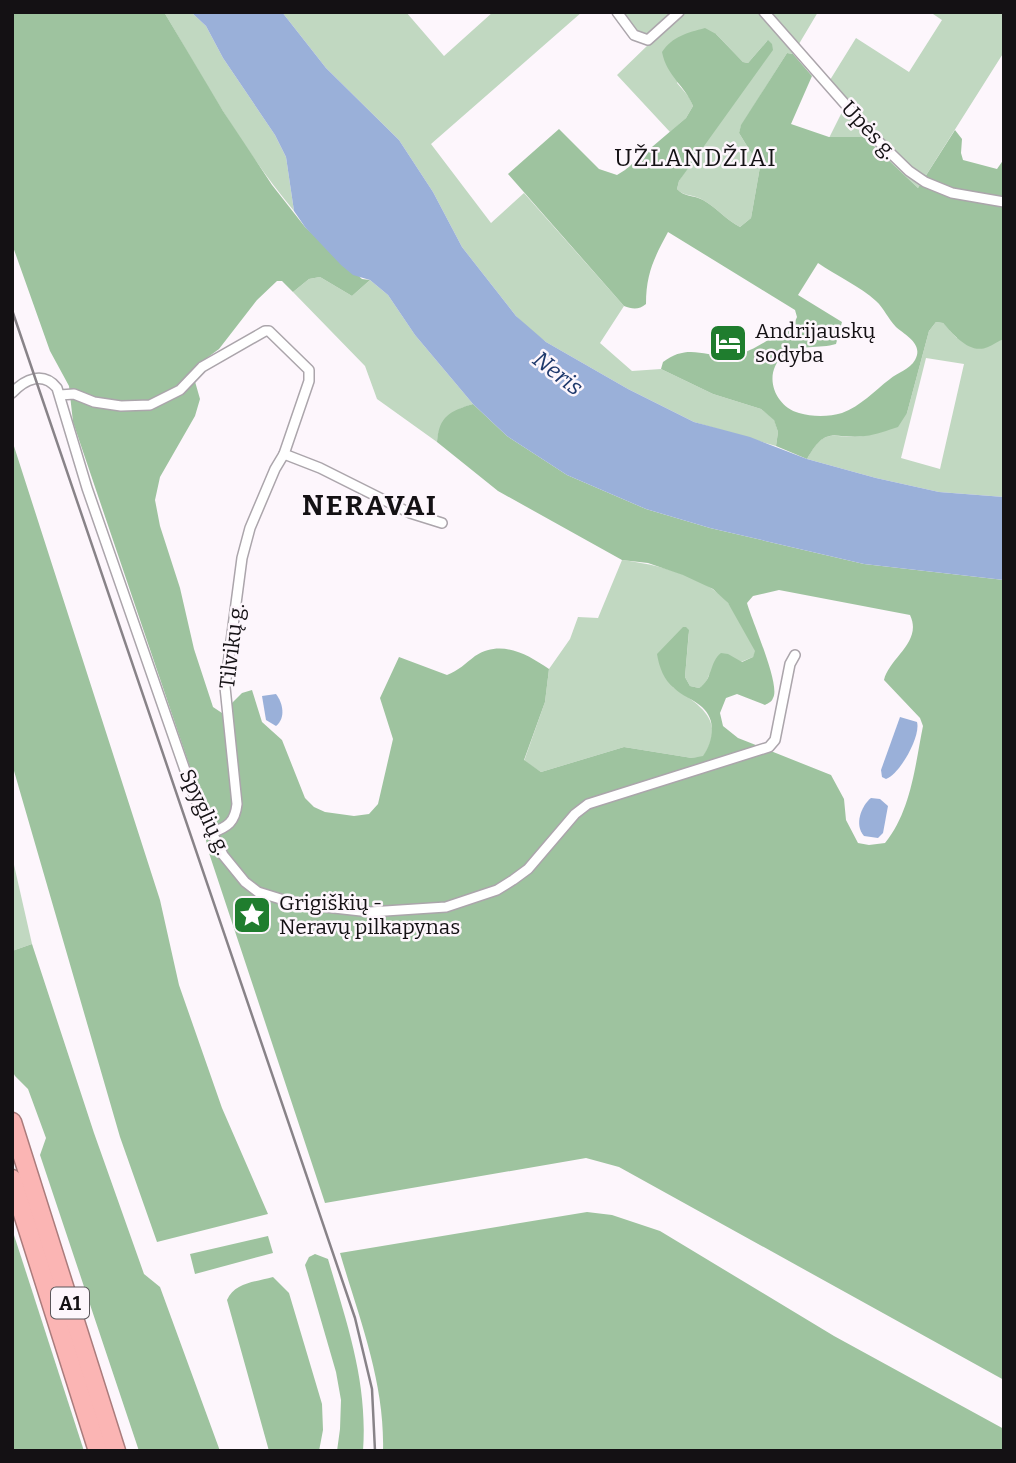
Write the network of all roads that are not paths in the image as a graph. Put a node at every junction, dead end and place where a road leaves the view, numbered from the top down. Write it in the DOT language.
graph roads {
  1 [pos="617,12"];
  2 [pos="679,12"];
  3 [pos="764,12"];
  4 [pos="1004,202"];
  5 [pos="12,393"];
  6 [pos="60,395"];
  7 [pos="285,454"];
  8 [pos="442,523"];
  9 [pos="795,655"];
  10 [pos="211,833"];
  11 [pos="12,1122"];
  12 [pos="12,1179"];
  13 [pos="12,1192"];
  14 [pos="88,1451"];
  15 [pos="98,1451"];
  16 [pos="116,1451"];
  1 -- 2 [label="street"];
  3 -- 4 [label="street, Upės g."];
  5 -- 6 [label="street"];
  6 -- 7 [label="street, Tilvikų g."];
  6 -- 10 [label="street, Spyglių g."];
  7 -- 8 [label="street"];
  7 -- 10 [label="street, Tilvikų g."];
  9 -- 10 [label="street, Spyglių g."];
  11 -- 16 [label="highway, A1"];
  12 -- 15 [label="highway, A1"];
  13 -- 14 [label="highway"];
}
